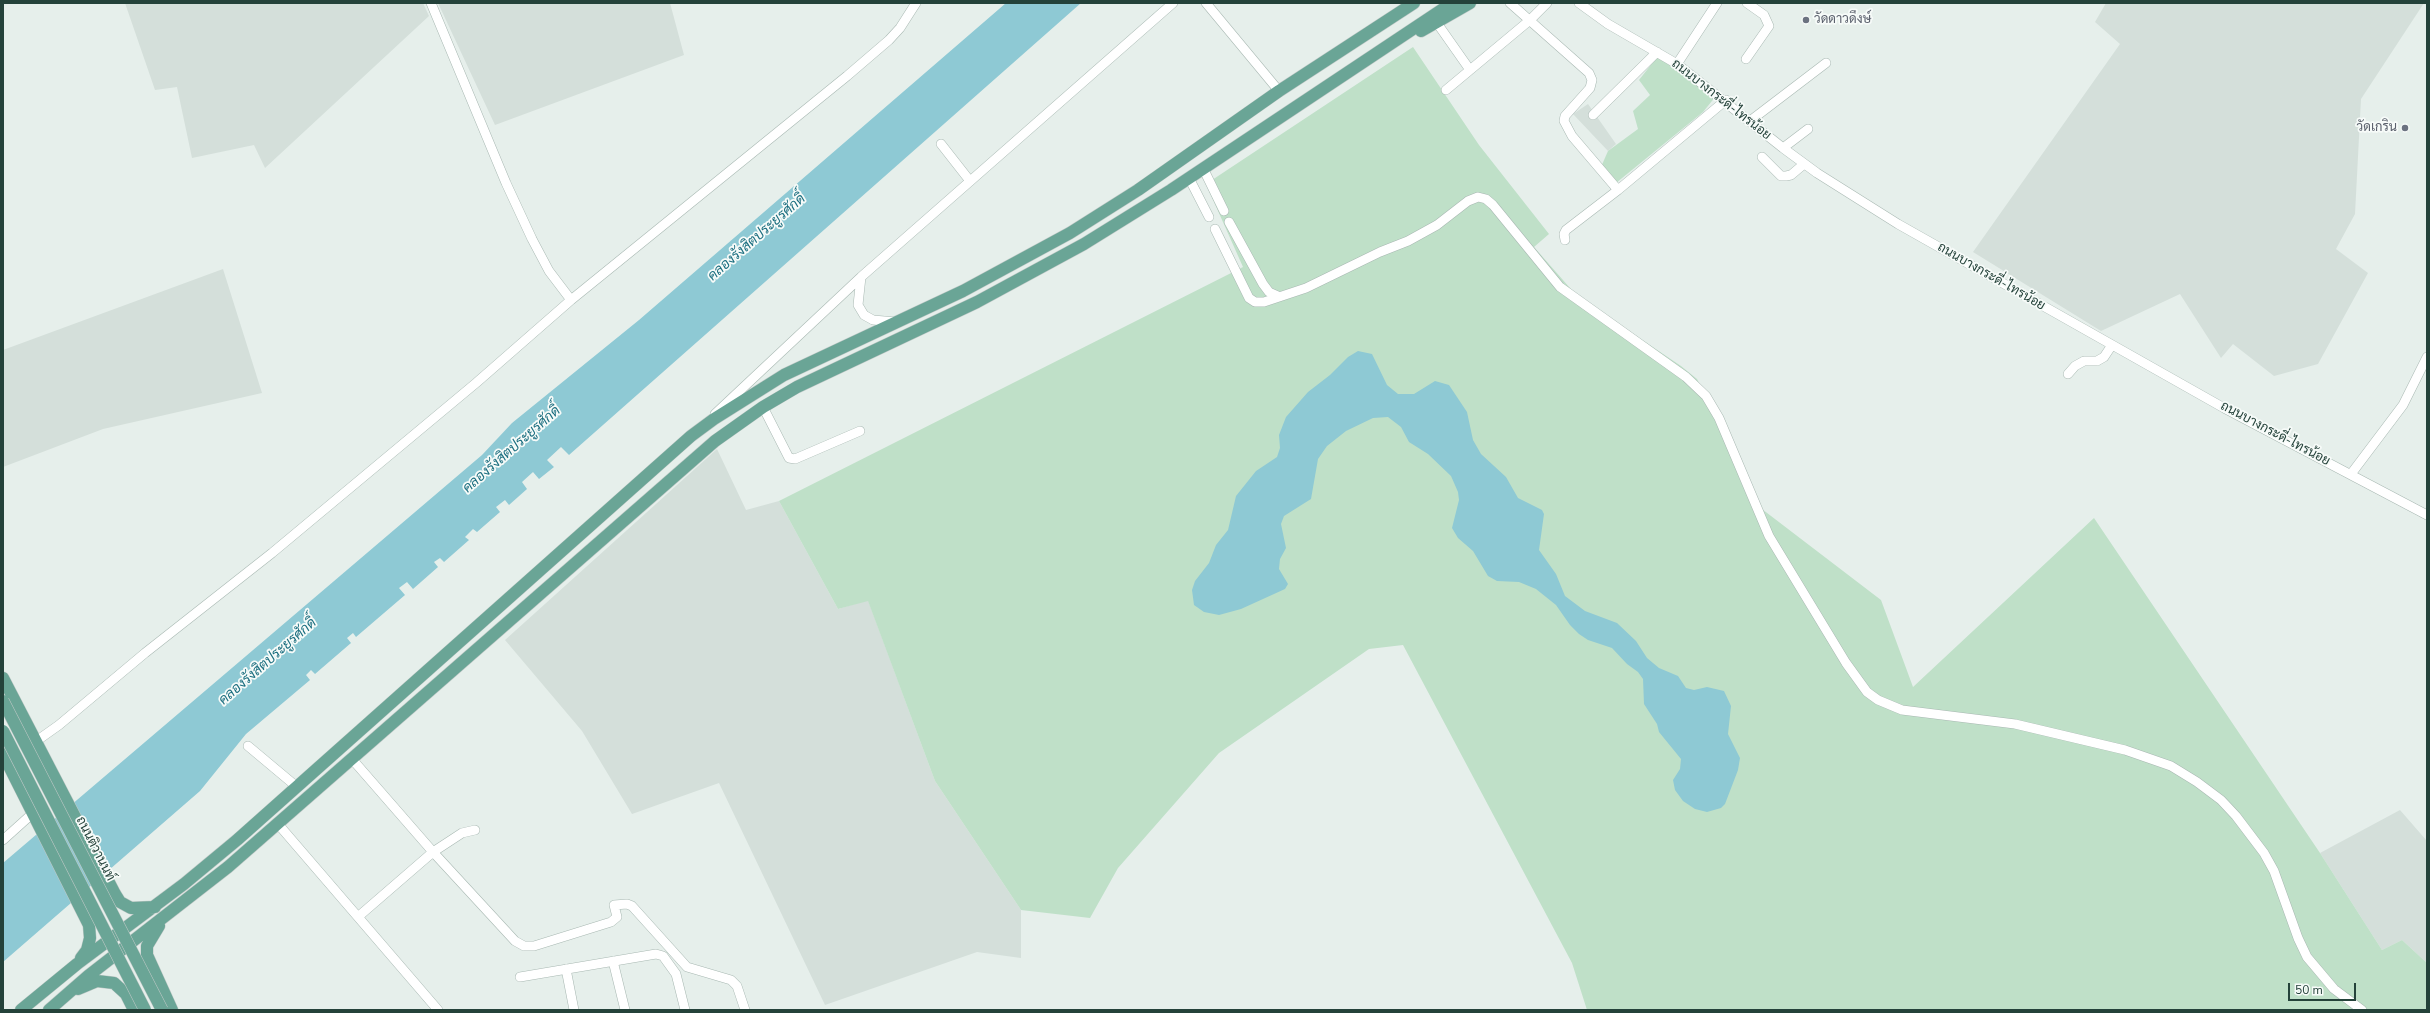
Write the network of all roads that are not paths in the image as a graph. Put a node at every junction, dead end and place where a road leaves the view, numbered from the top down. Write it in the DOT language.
graph roads {
  1 [pos="431,3"];
  2 [pos="916,3"];
  3 [pos="1173,3"];
  4 [pos="1206,3"];
  5 [pos="1402,3"];
  6 [pos="1414,3"];
  7 [pos="1452,3"];
  8 [pos="1470,3"];
  9 [pos="1510,3"];
  10 [pos="1547,3"];
  11 [pos="1579,3"];
  12 [pos="1717,3"];
  13 [pos="1748,3"];
  14 [pos="1530,20"];
  15 [pos="1437,23"];
  16 [pos="1359,38"];
  17 [pos="1657,52"];
  18 [pos="1372,55"];
  19 [pos="1746,60"];
  20 [pos="1826,63"];
  21 [pos="1677,64"];
  22 [pos="1470,70"];
  23 [pos="1446,90"];
  24 [pos="1279,91"];
  25 [pos="1726,100"];
  26 [pos="1593,115"];
  27 [pos="1750,121"];
  28 [pos="1808,129"];
  29 [pos="941,144"];
  30 [pos="1783,148"];
  31 [pos="1762,157"];
  32 [pos="1804,164"];
  33 [pos="1203,168"];
  34 [pos="1189,178"];
  35 [pos="970,181"];
  36 [pos="1618,190"];
  37 [pos="1224,211"];
  38 [pos="1209,217"];
  39 [pos="1229,222"];
  40 [pos="1215,229"];
  41 [pos="1565,240"];
  42 [pos="861,277"];
  43 [pos="1278,296"];
  44 [pos="570,300"];
  45 [pos="896,322"];
  46 [pos="2112,345"];
  47 [pos="2427,357"];
  48 [pos="2068,374"];
  49 [pos="763,407"];
  50 [pos="860,431"];
  51 [pos="690,436"];
  52 [pos="2351,474"];
  53 [pos="2427,514"];
  54 [pos="3,678"];
  55 [pos="3,701"];
  56 [pos="20,711"];
  57 [pos="3,731"];
  58 [pos="35,742"];
  59 [pos="248,746"];
  60 [pos="3,754"];
  61 [pos="352,759"];
  62 [pos="50,771"];
  63 [pos="297,787"];
  64 [pos="23,792"];
  65 [pos="34,816"];
  66 [pos="278,824"];
  67 [pos="475,830"];
  68 [pos="3,840"];
  69 [pos="433,852"];
  70 [pos="156,907"];
  71 [pos="359,916"];
  72 [pos="165,917"];
  73 [pos="613,961"];
  74 [pos="77,964"];
  75 [pos="566,969"];
  76 [pos="520,977"];
  77 [pos="52,984"];
  78 [pos="65,995"];
  79 [pos="21,1010"];
  80 [pos="28,1010"];
  81 [pos="49,1010"];
  82 [pos="134,1010"];
  83 [pos="146,1010"];
  84 [pos="162,1010"];
  85 [pos="172,1010"];
  86 [pos="438,1010"];
  87 [pos="574,1010"];
  88 [pos="625,1010"];
  89 [pos="685,1010"];
  90 [pos="745,1010"];
  91 [pos="2362,1010"];
  1 -- 44 [label="street"];
  2 -- 44 [label="street"];
  3 -- 35 [label="street"];
  4 -- 24 [label="street"];
  5 -- 16 [label="main road"];
  6 -- 16 [label="main road"];
  7 -- 18 [label="main road"];
  8 -- 15 [label="main road"];
  9 -- 14 [label="street"];
  10 -- 14 [label="street"];
  11 -- 17 [label="street, ถนนบางกระดี่-ไทรน้อย"];
  12 -- 21 [label="street"];
  13 -- 19 [label="street"];
  14 -- 22 [label="street"];
  14 -- 36 [label="street"];
  15 -- 18 [label="main road"];
  15 -- 22 [label="street"];
  16 -- 24 [label="main road"];
  17 -- 21 [label="street, ถนนบางกระดี่-ไทรน้อย"];
  17 -- 26 [label="street"];
  18 -- 33 [label="main road"];
  20 -- 27 [label="street"];
  21 -- 25 [label="street, ถนนบางกระดี่-ไทรน้อย"];
  22 -- 23 [label="street"];
  24 -- 45 [label="main road"];
  25 -- 27 [label="street, ถนนบางกระดี่-ไทรน้อย"];
  25 -- 36 [label="street"];
  27 -- 30 [label="street, ถนนบางกระดี่-ไทรน้อย"];
  28 -- 30 [label="street"];
  29 -- 35 [label="street"];
  30 -- 32 [label="street, ถนนบางกระดี่-ไทรน้อย"];
  31 -- 32 [label="street"];
  32 -- 46 [label="street, ถนนบางกระดี่-ไทรน้อย"];
  33 -- 34 [label="main road"];
  33 -- 37 [label="street"];
  34 -- 38 [label="street"];
  34 -- 49 [label="main road"];
  35 -- 42 [label="street"];
  36 -- 41 [label="street"];
  39 -- 43 [label="street"];
  40 -- 43 [label="street"];
  42 -- 45 [label="street"];
  42 -- 51 [label="street"];
  43 -- 91 [label="street"];
  44 -- 58 [label="street"];
  45 -- 51 [label="main road"];
  46 -- 48 [label="street"];
  46 -- 52 [label="street, ถนนบางกระดี่-ไทรน้อย"];
  47 -- 52 [label="street"];
  49 -- 50 [label="street"];
  49 -- 61 [label="main road"];
  51 -- 63 [label="main road"];
  52 -- 53 [label="street, ถนนบางกระดี่-ไทรน้อย"];
  54 -- 56 [label="main road, ถนนติวานนท์"];
  55 -- 56 [label="main road"];
  55 -- 84 [label="main road, ถนนติวานนท์, bridge"];
  56 -- 58 [label="main road, ถนนติวานนท์"];
  57 -- 83 [label="main road, bridge"];
  58 -- 62 [label="main road, ถนนติวานนท์"];
  59 -- 63 [label="street"];
  60 -- 64 [label="main road"];
  61 -- 66 [label="main road"];
  61 -- 69 [label="street"];
  62 -- 64 [label="main road"];
  62 -- 70 [label="main road, ถนนติวานนท์"];
  63 -- 70 [label="main road"];
  64 -- 65 [label="main road"];
  65 -- 68 [label="street"];
  65 -- 74 [label="main road"];
  66 -- 71 [label="street"];
  66 -- 72 [label="main road"];
  67 -- 69 [label="street"];
  69 -- 71 [label="street"];
  69 -- 90 [label="street"];
  70 -- 74 [label="main road"];
  71 -- 86 [label="street"];
  72 -- 78 [label="main road"];
  72 -- 85 [label="main road"];
  73 -- 75 [label="street"];
  73 -- 88 [label="street"];
  73 -- 89 [label="street"];
  74 -- 77 [label="main road"];
  75 -- 76 [label="street"];
  75 -- 87 [label="street"];
  77 -- 79 [label="main road"];
  77 -- 80 [label="main road"];
  78 -- 81 [label="main road"];
  78 -- 82 [label="main road"];
}
